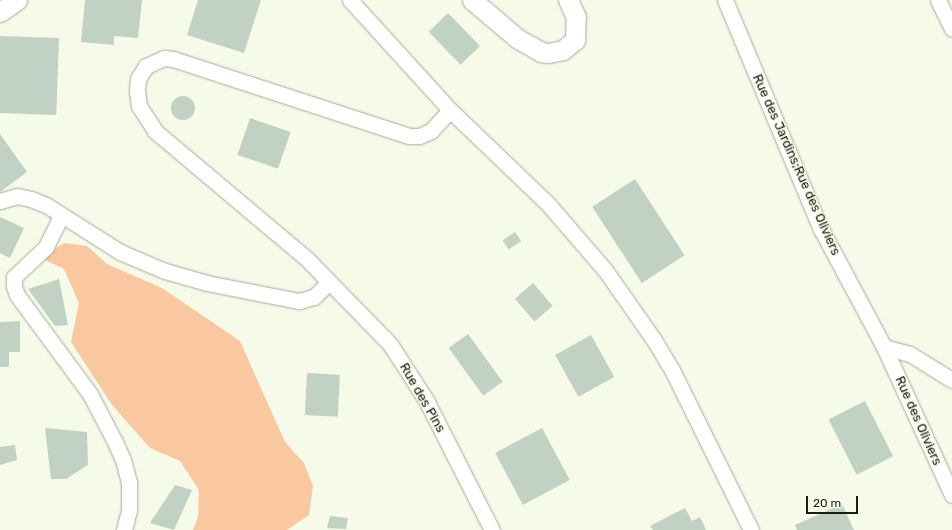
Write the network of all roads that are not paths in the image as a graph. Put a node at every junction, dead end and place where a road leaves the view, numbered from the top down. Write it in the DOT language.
graph roads {
  1 [pos="17,0"];
  2 [pos="350,0"];
  3 [pos="472,0"];
  4 [pos="568,0"];
  5 [pos="725,0"];
  6 [pos="938,0"];
  7 [pos="0,12"];
  8 [pos="952,29"];
  9 [pos="450,110"];
  10 [pos="0,201"];
  11 [pos="60,216"];
  12 [pos="329,282"];
  13 [pos="884,347"];
  14 [pos="952,380"];
  15 [pos="952,495"];
  16 [pos="124,530"];
  17 [pos="492,530"];
  18 [pos="751,530"];
  1 -- 7 [label="street"];
  2 -- 9 [label="street"];
  3 -- 4 [label="street"];
  5 -- 13 [label="street, Rue des Jardins;Rue des Oliviers"];
  6 -- 8 [label="street"];
  9 -- 12 [label="street, Rue des Pins"];
  9 -- 18 [label="street"];
  10 -- 11 [label="street"];
  11 -- 12 [label="street"];
  11 -- 16 [label="street"];
  12 -- 17 [label="street, Rue des Pins"];
  13 -- 14 [label="street"];
  13 -- 15 [label="street, Rue des Oliviers"];
}
